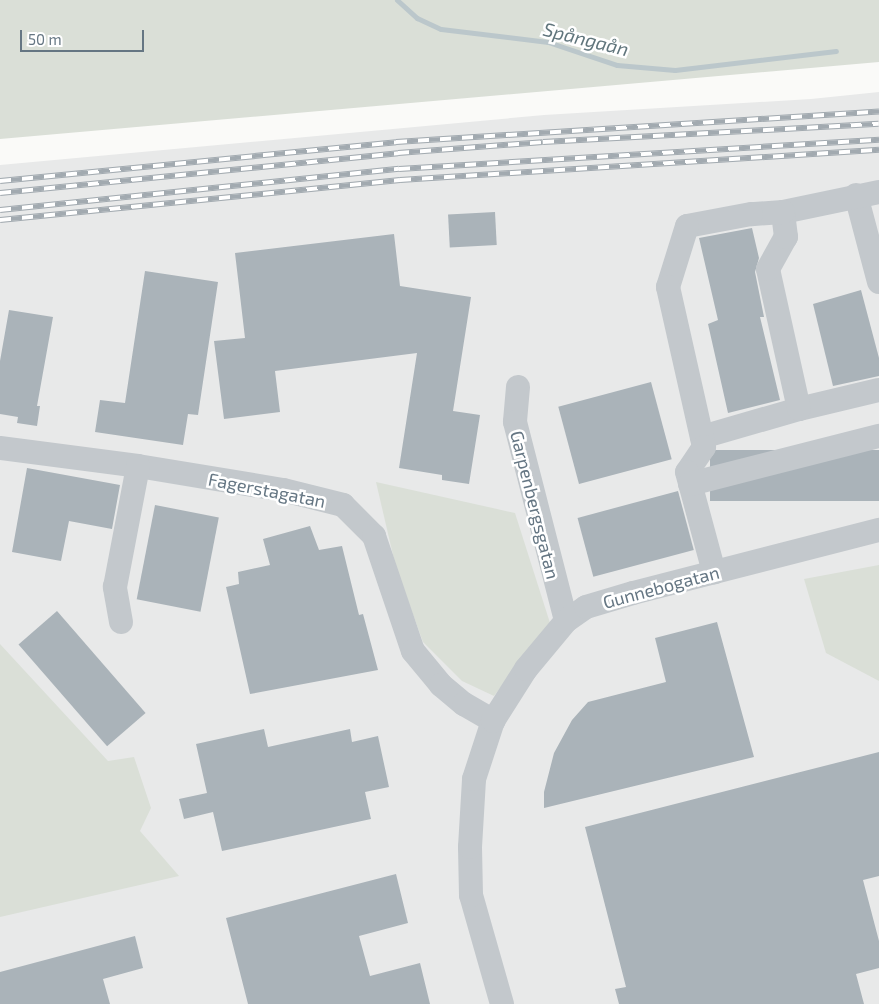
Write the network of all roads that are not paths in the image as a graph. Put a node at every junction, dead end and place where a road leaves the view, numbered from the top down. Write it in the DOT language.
graph roads {
  1 [pos="868,194"];
  2 [pos="783,212"];
  3 [pos="879,282"];
  4 [pos="518,387"];
  5 [pos="879,390"];
  6 [pos="799,409"];
  7 [pos="879,436"];
  8 [pos="702,437"];
  9 [pos="0,448"];
  10 [pos="138,466"];
  11 [pos="690,484"];
  12 [pos="879,530"];
  13 [pos="714,572"];
  14 [pos="566,621"];
  15 [pos="121,622"];
  16 [pos="493,721"];
  17 [pos="502,1004"];
  1 -- 2 [label="street"];
  1 -- 3 [label="street"];
  2 -- 6 [label="street"];
  2 -- 8 [label="street"];
  4 -- 14 [label="street, Garpenbergsgatan"];
  5 -- 6 [label="street"];
  6 -- 8 [label="street"];
  7 -- 11 [label="street"];
  8 -- 11 [label="street"];
  9 -- 10 [label="street, Fagerstagatan"];
  10 -- 15 [label="street"];
  10 -- 16 [label="street, Fagerstagatan"];
  11 -- 13 [label="street"];
  12 -- 13 [label="street, Gunnebogatan"];
  13 -- 14 [label="street, Gunnebogatan"];
  14 -- 16 [label="street, Gunnebogatan"];
  16 -- 17 [label="street"];
}
